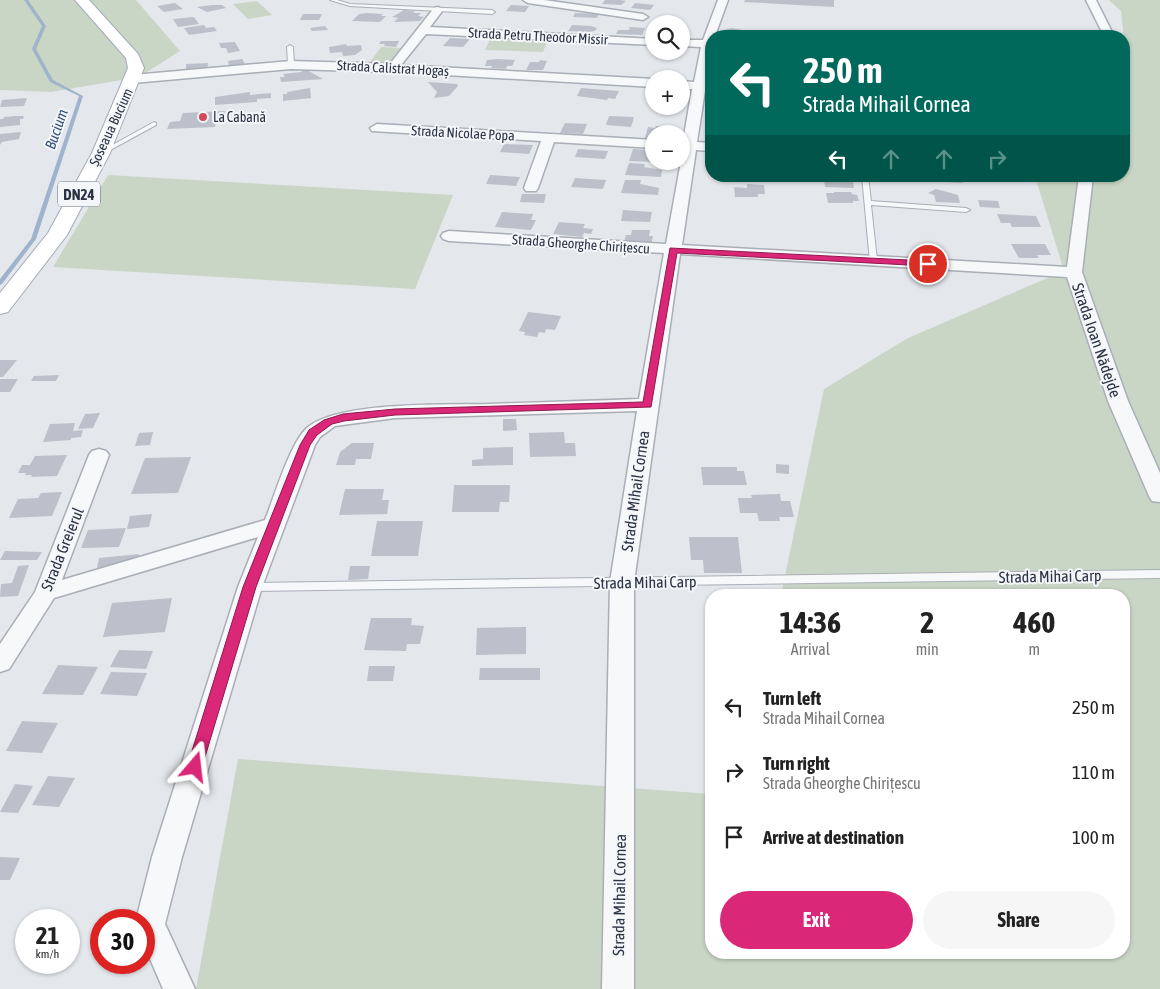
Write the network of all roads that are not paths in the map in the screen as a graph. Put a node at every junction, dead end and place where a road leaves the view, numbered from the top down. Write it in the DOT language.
graph roads {
  1 [pos="82,0"];
  2 [pos="332,0"];
  3 [pos="528,0"];
  4 [pos="723,0"];
  5 [pos="1091,0"];
  6 [pos="438,10"];
  7 [pos="492,12"];
  8 [pos="643,17"];
  9 [pos="422,30"];
  10 [pos="712,30"];
  11 [pos="1106,30"];
  12 [pos="645,42"];
  13 [pos="690,43"];
  14 [pos="705,44"];
  15 [pos="290,47"];
  16 [pos="705,52"];
  17 [pos="291,65"];
  18 [pos="394,68"];
  19 [pos="133,79"];
  20 [pos="645,82"];
  21 [pos="697,86"];
  22 [pos="154,124"];
  23 [pos="376,128"];
  24 [pos="549,138"];
  25 [pos="645,143"];
  26 [pos="694,146"];
  27 [pos="101,152"];
  28 [pos="866,182"];
  29 [pos="1085,182"];
  30 [pos="531,188"];
  31 [pos="868,203"];
  32 [pos="966,210"];
  33 [pos="449,236"];
  34 [pos="673,250"];
  35 [pos="873,260"];
  36 [pos="1074,272"];
  37 [pos="0,307"];
  38 [pos="648,405"];
  39 [pos="99,455"];
  40 [pos="1160,496"];
  41 [pos="273,525"];
  42 [pos="1160,574"];
  43 [pos="622,582"];
  44 [pos="250,587"];
  45 [pos="46,592"];
  46 [pos="0,663"];
  47 [pos="179,989"];
  48 [pos="618,989"];
  1 -- 19 [label="main road, Șoseaua Bucium / DN24"];
  2 -- 6 [label="lane, Strada Petru Theodor Missir"];
  3 -- 8 [label="street"];
  4 -- 10 [label="street, Strada Mihail Cornea"];
  5 -- 11 [label="street"];
  6 -- 7 [label="lane, Strada Petru Theodor Missir"];
  6 -- 9 [label="street"];
  9 -- 12 [label="street, Strada Petru Theodor Missir"];
  9 -- 18 [label="street"];
  13 -- 14 [label="street"];
  15 -- 17 [label="lane"];
  16 -- 21 [label="street, Strada Mihail Cornea"];
  17 -- 18 [label="street, Strada Calistrat Hogaș"];
  17 -- 19 [label="street, Strada Calistrat Hogaș"];
  18 -- 20 [label="street, Strada Calistrat Hogaș"];
  19 -- 27 [label="main road, Șoseaua Bucium / DN24"];
  21 -- 26 [label="street, Strada Mihail Cornea"];
  22 -- 27 [label="lane"];
  23 -- 24 [label="street, Strada Nicolae Popa"];
  24 -- 25 [label="street, Strada Nicolae Popa"];
  24 -- 30 [label="street"];
  26 -- 34 [label="street, Strada Mihail Cornea"];
  27 -- 37 [label="main road, Șoseaua Bucium / DN24"];
  28 -- 31 [label="lane"];
  29 -- 36 [label="street, Strada Ioan Nădejde"];
  31 -- 32 [label="lane"];
  31 -- 35 [label="lane"];
  33 -- 34 [label="street, Strada Gheorghe Chirițescu"];
  34 -- 35 [label="street, Strada Gheorghe Chirițescu"];
  34 -- 38 [label="street, Strada Mihail Cornea"];
  35 -- 36 [label="street, Strada Gheorghe Chirițescu"];
  36 -- 40 [label="street, Strada Ioan Nădejde"];
  38 -- 41 [label="street"];
  38 -- 43 [label="street, Strada Mihail Cornea"];
  39 -- 45 [label="street, Strada Greierul"];
  41 -- 44 [label="street"];
  41 -- 45 [label="street"];
  42 -- 43 [label="lane, Strada Mihai Carp"];
  43 -- 44 [label="lane, Strada Mihai Carp"];
  43 -- 48 [label="street, Strada Mihail Cornea"];
  44 -- 47 [label="street"];
  45 -- 46 [label="street, Strada Greierul"];
}
